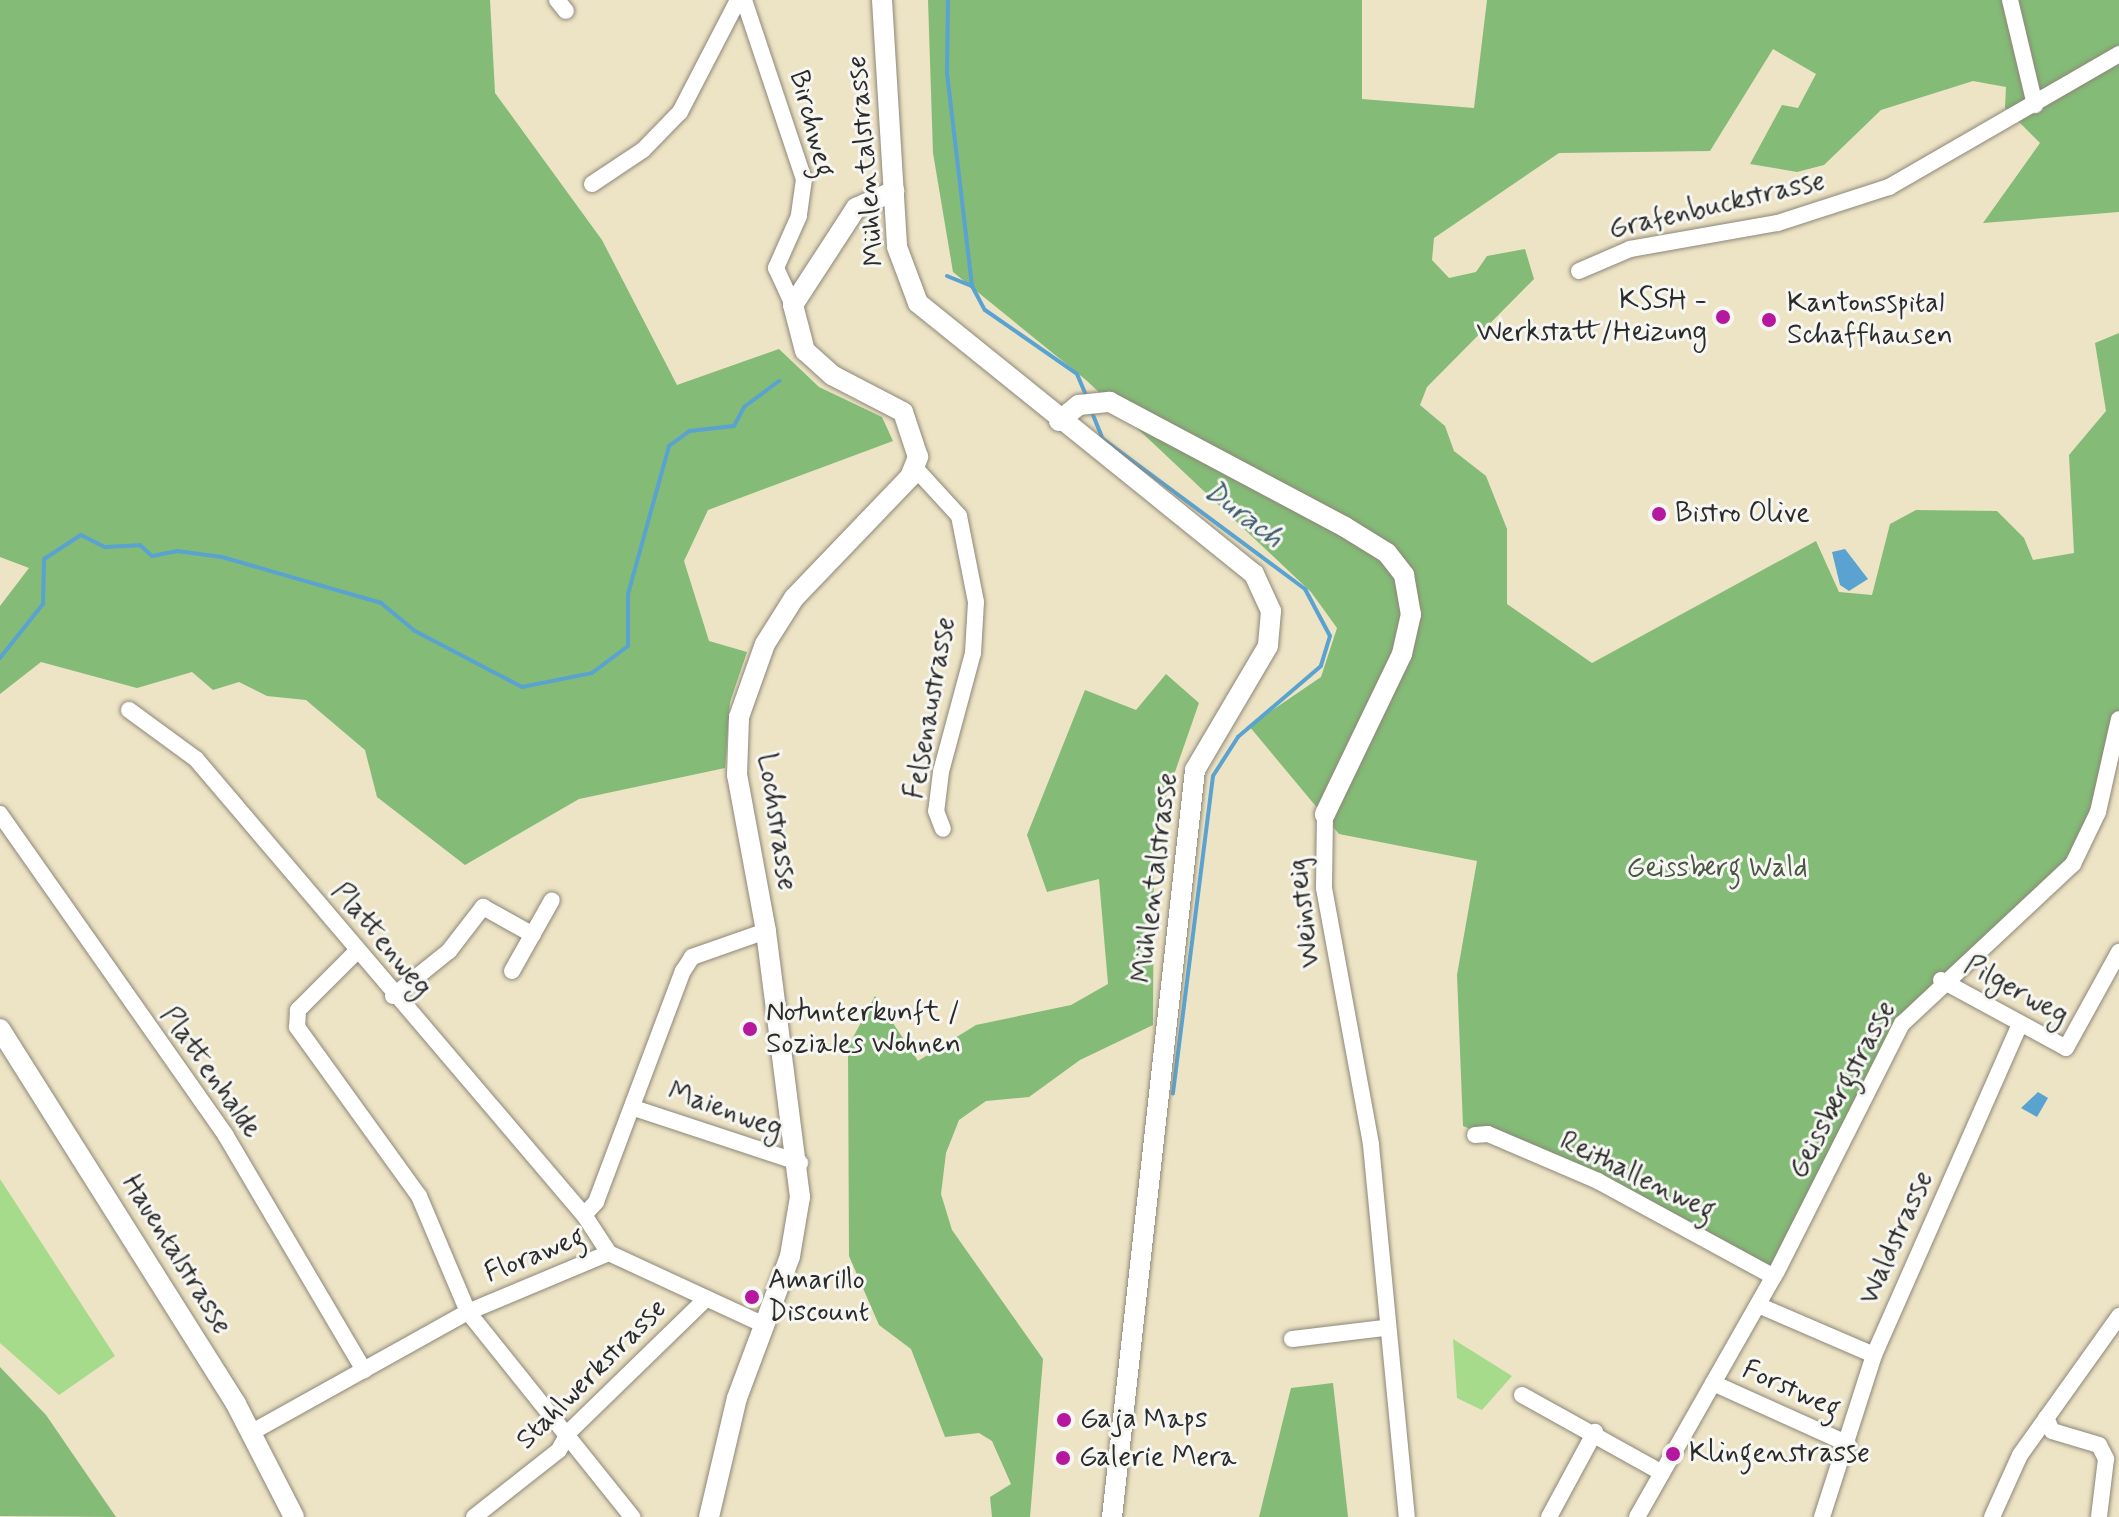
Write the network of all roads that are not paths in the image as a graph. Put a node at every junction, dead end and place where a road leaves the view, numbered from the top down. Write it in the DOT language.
graph roads {
  1 [pos="738,0"];
  2 [pos="744,0"];
  3 [pos="882,0"];
  4 [pos="2010,0"];
  5 [pos="2119,54"];
  6 [pos="2035,105"];
  7 [pos="592,184"];
  8 [pos="894,191"];
  9 [pos="1579,271"];
  10 [pos="793,305"];
  11 [pos="1059,421"];
  12 [pos="916,469"];
  13 [pos="129,710"];
  14 [pos="2119,719"];
  15 [pos="2114,776"];
  16 [pos="0,814"];
  17 [pos="1325,814"];
  18 [pos="943,829"];
  19 [pos="552,900"];
  20 [pos="766,931"];
  21 [pos="533,935"];
  22 [pos="2119,952"];
  23 [pos="355,953"];
  24 [pos="512,971"];
  25 [pos="1941,980"];
  26 [pos="393,996"];
  27 [pos="2019,1027"];
  28 [pos="0,1029"];
  29 [pos="634,1108"];
  30 [pos="1475,1135"];
  31 [pos="800,1163"];
  32 [pos="584,1215"];
  33 [pos="609,1253"];
  34 [pos="1774,1277"];
  35 [pos="706,1299"];
  36 [pos="1758,1305"];
  37 [pos="468,1312"];
  38 [pos="2119,1316"];
  39 [pos="764,1325"];
  40 [pos="1384,1328"];
  41 [pos="1292,1339"];
  42 [pos="1874,1355"];
  43 [pos="364,1370"];
  44 [pos="1713,1383"];
  45 [pos="1522,1395"];
  46 [pos="2046,1418"];
  47 [pos="252,1432"];
  48 [pos="1595,1432"];
  49 [pos="565,1440"];
  50 [pos="1848,1444"];
  51 [pos="1662,1473"];
  52 [pos="294,1517"];
  53 [pos="474,1517"];
  54 [pos="632,1517"];
  55 [pos="709,1517"];
  56 [pos="1112,1517"];
  57 [pos="1407,1517"];
  58 [pos="1549,1517"];
  59 [pos="1637,1517"];
  60 [pos="1822,1517"];
  61 [pos="1992,1517"];
  62 [pos="2099,1517"];
  1 -- 7 [label="street"];
  2 -- 10 [label="street, Birchweg"];
  3 -- 8 [label="street, Mühlentalstrasse"];
  4 -- 6 [label="street"];
  5 -- 6 [label="street, Grafenbuckstrasse"];
  6 -- 9 [label="street, Grafenbuckstrasse"];
  8 -- 10 [label="street"];
  8 -- 11 [label="street, Mühlentalstrasse"];
  10 -- 12 [label="street"];
  11 -- 17 [label="street, Weinsteig"];
  11 -- 56 [label="street, Mühlentalstrasse"];
  12 -- 18 [label="street, Felsenaustrasse"];
  12 -- 20 [label="street, Lochstrasse"];
  13 -- 23 [label="street, Plattenweg"];
  14 -- 15 [label="street, Geissbergstrasse"];
  15 -- 25 [label="street, Geissbergstrasse"];
  16 -- 43 [label="street, Plattenhalde"];
  17 -- 40 [label="street, Weinsteig"];
  19 -- 21 [label="street"];
  20 -- 29 [label="street, Floraweg"];
  20 -- 31 [label="street, Lochstrasse"];
  21 -- 24 [label="street"];
  21 -- 26 [label="street"];
  22 -- 27 [label="street, Pilgerweg"];
  23 -- 26 [label="street, Plattenweg"];
  23 -- 37 [label="street"];
  25 -- 27 [label="street, Pilgerweg"];
  25 -- 34 [label="street, Geissbergstrasse"];
  26 -- 32 [label="street, Plattenweg"];
  27 -- 42 [label="street, Waldstrasse"];
  28 -- 47 [label="street, Hauentalstrasse"];
  29 -- 31 [label="street, Maienweg"];
  29 -- 32 [label="street, Floraweg"];
  30 -- 34 [label="street, Reithallenweg"];
  31 -- 39 [label="street, Lochstrasse"];
  32 -- 33 [label="street, Floraweg"];
  33 -- 35 [label="street"];
  33 -- 37 [label="street, Floraweg"];
  34 -- 36 [label="street, Geissbergstrasse"];
  35 -- 39 [label="street"];
  35 -- 49 [label="street, Stahlwerkstrasse"];
  36 -- 42 [label="street"];
  36 -- 44 [label="street, Geissbergstrasse"];
  37 -- 43 [label="street, Floraweg"];
  37 -- 49 [label="street"];
  38 -- 46 [label="street"];
  39 -- 55 [label="street, Lochstrasse"];
  40 -- 41 [label="street"];
  40 -- 57 [label="street, Weinsteig"];
  42 -- 50 [label="street, Forstweg"];
  43 -- 47 [label="street, Floraweg"];
  44 -- 50 [label="street, Forstweg"];
  44 -- 51 [label="street, Geissbergstrasse"];
  45 -- 48 [label="street"];
  46 -- 61 [label="street"];
  46 -- 62 [label="street"];
  47 -- 52 [label="street, Hauentalstrasse"];
  48 -- 51 [label="street"];
  48 -- 58 [label="street"];
  49 -- 53 [label="street, Stahlwerkstrasse"];
  49 -- 54 [label="street"];
  50 -- 60 [label="street, Forstweg"];
  51 -- 59 [label="street, Geissbergstrasse"];
}
